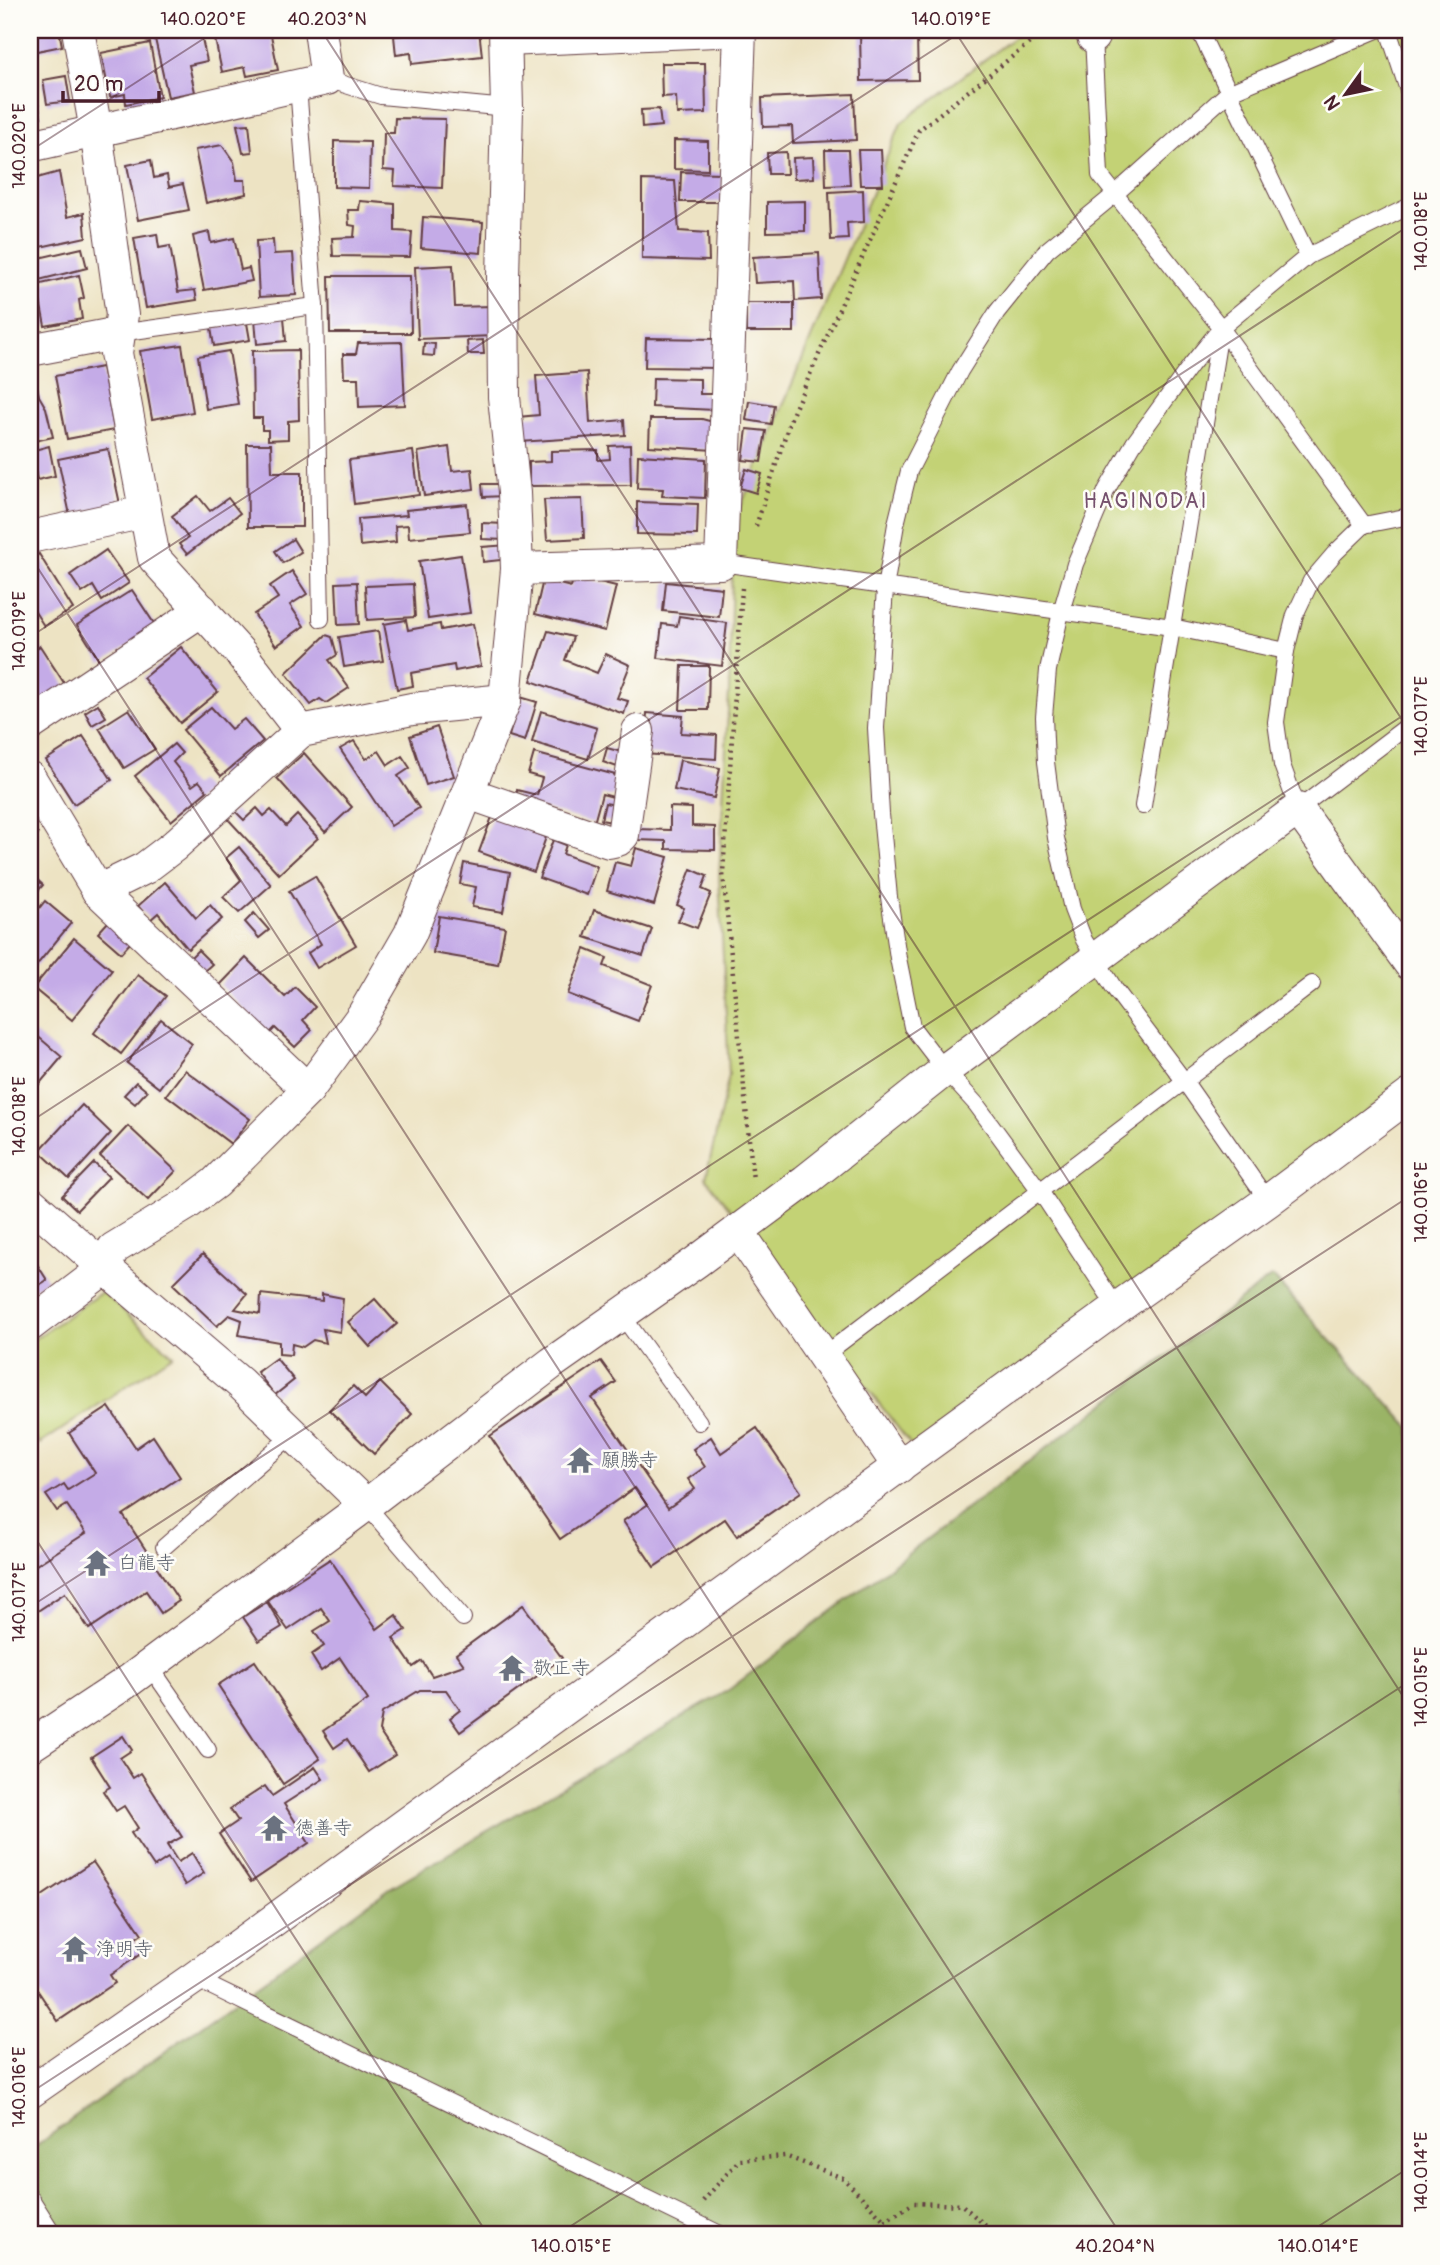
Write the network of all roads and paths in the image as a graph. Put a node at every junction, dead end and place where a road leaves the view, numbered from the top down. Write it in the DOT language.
graph roads {
  1 [pos="78,30"];
  2 [pos="320,30"];
  3 [pos="740,30"];
  4 [pos="1199,30"];
  5 [pos="1377,30"];
  6 [pos="1388,30"];
  7 [pos="1093,33"];
  8 [pos="506,35"];
  9 [pos="313,83"];
  10 [pos="1228,93"];
  11 [pos="1410,96"];
  12 [pos="507,108"];
  13 [pos="96,131"];
  14 [pos="30,146"];
  15 [pos="1114,195"];
  16 [pos="1410,206"];
  17 [pos="1308,256"];
  18 [pos="314,306"];
  19 [pos="1221,328"];
  20 [pos="119,332"];
  21 [pos="30,350"];
  22 [pos="145,512"];
  23 [pos="1410,516"];
  24 [pos="1364,525"];
  25 [pos="30,537"];
  26 [pos="721,563"];
  27 [pos="517,569"];
  28 [pos="885,588"];
  29 [pos="202,610"];
  30 [pos="1060,612"];
  31 [pos="321,619"];
  32 [pos="1172,627"];
  33 [pos="1286,651"];
  34 [pos="505,700"];
  35 [pos="1410,724"];
  36 [pos="30,725"];
  37 [pos="301,731"];
  38 [pos="638,732"];
  39 [pos="30,778"];
  40 [pos="468,793"];
  41 [pos="1143,806"];
  42 [pos="1298,809"];
  43 [pos="99,891"];
  44 [pos="1097,958"];
  45 [pos="1410,964"];
  46 [pos="1312,984"];
  47 [pos="945,1070"];
  48 [pos="1185,1082"];
  49 [pos="308,1090"];
  50 [pos="1410,1095"];
  51 [pos="1040,1191"];
  52 [pos="1268,1201"];
  53 [pos="30,1202"];
  54 [pos="738,1231"];
  55 [pos="105,1268"];
  56 [pos="1117,1308"];
  57 [pos="621,1314"];
  58 [pos="30,1325"];
  59 [pos="823,1356"];
  60 [pos="699,1422"];
  61 [pos="293,1434"];
  62 [pos="899,1467"];
  63 [pos="366,1505"];
  64 [pos="164,1547"];
  65 [pos="463,1618"];
  66 [pos="149,1665"];
  67 [pos="30,1746"];
  68 [pos="208,1750"];
  69 [pos="194,1978"];
  70 [pos="30,2092"];
  71 [pos="30,2197"];
  72 [pos="688,2218"];
  73 [pos="884,2221"];
  74 [pos="54,2235"];
  75 [pos="722,2235"];
  76 [pos="870,2235"];
  77 [pos="996,2235"];
  1 -- 13 [label="street"];
  2 -- 9 [label="street"];
  3 -- 8 [label="street"];
  3 -- 26 [label="street"];
  4 -- 10 [label="lane"];
  5 -- 10 [label="lane"];
  6 -- 11 [label="lane"];
  7 -- 15 [label="lane"];
  8 -- 12 [label="street"];
  9 -- 12 [label="lane"];
  9 -- 13 [label="street"];
  9 -- 18 [label="lane"];
  10 -- 15 [label="lane"];
  10 -- 17 [label="lane"];
  12 -- 27 [label="street"];
  13 -- 14 [label="street"];
  13 -- 20 [label="street"];
  15 -- 19 [label="lane"];
  15 -- 28 [label="lane"];
  16 -- 17 [label="lane"];
  17 -- 19 [label="lane"];
  18 -- 20 [label="lane"];
  18 -- 31 [label="lane"];
  19 -- 24 [label="lane"];
  19 -- 30 [label="lane"];
  19 -- 32 [label="lane"];
  20 -- 21 [label="street"];
  20 -- 22 [label="street"];
  22 -- 25 [label="street"];
  22 -- 29 [label="street"];
  23 -- 24 [label="lane"];
  24 -- 33 [label="lane"];
  26 -- 27 [label="street"];
  26 -- 28 [label="lane"];
  27 -- 34 [label="street"];
  28 -- 30 [label="lane"];
  28 -- 47 [label="lane"];
  29 -- 36 [label="street"];
  29 -- 37 [label="street"];
  30 -- 32 [label="lane"];
  30 -- 44 [label="lane"];
  32 -- 33 [label="lane"];
  32 -- 41 [label="lane"];
  33 -- 42 [label="lane"];
  34 -- 37 [label="street"];
  34 -- 40 [label="street"];
  35 -- 42 [label="lane"];
  37 -- 43 [label="street"];
  38 -- 40 [label="street"];
  39 -- 43 [label="street"];
  40 -- 49 [label="street"];
  42 -- 44 [label="street"];
  42 -- 45 [label="street"];
  43 -- 49 [label="street"];
  44 -- 47 [label="street"];
  44 -- 48 [label="lane"];
  46 -- 48 [label="lane"];
  47 -- 51 [label="lane"];
  47 -- 54 [label="street"];
  48 -- 51 [label="lane"];
  48 -- 52 [label="lane"];
  49 -- 55 [label="street"];
  50 -- 52 [label="street"];
  51 -- 56 [label="lane"];
  51 -- 59 [label="lane"];
  52 -- 56 [label="street"];
  53 -- 55 [label="street"];
  54 -- 57 [label="street"];
  54 -- 59 [label="street"];
  55 -- 58 [label="street"];
  55 -- 61 [label="street"];
  56 -- 62 [label="street"];
  57 -- 60 [label="lane"];
  57 -- 63 [label="street"];
  59 -- 62 [label="street"];
  61 -- 63 [label="street"];
  61 -- 64 [label="lane"];
  62 -- 69 [label="street"];
  63 -- 65 [label="lane"];
  63 -- 66 [label="street"];
  66 -- 67 [label="street"];
  66 -- 68 [label="lane"];
  69 -- 70 [label="street"];
  69 -- 72 [label="lane"];
  71 -- 74 [label="lane"];
  72 -- 73 [label="path"];
  72 -- 75 [label="lane"];
  73 -- 76 [label="path"];
  73 -- 77 [label="path"];
}
